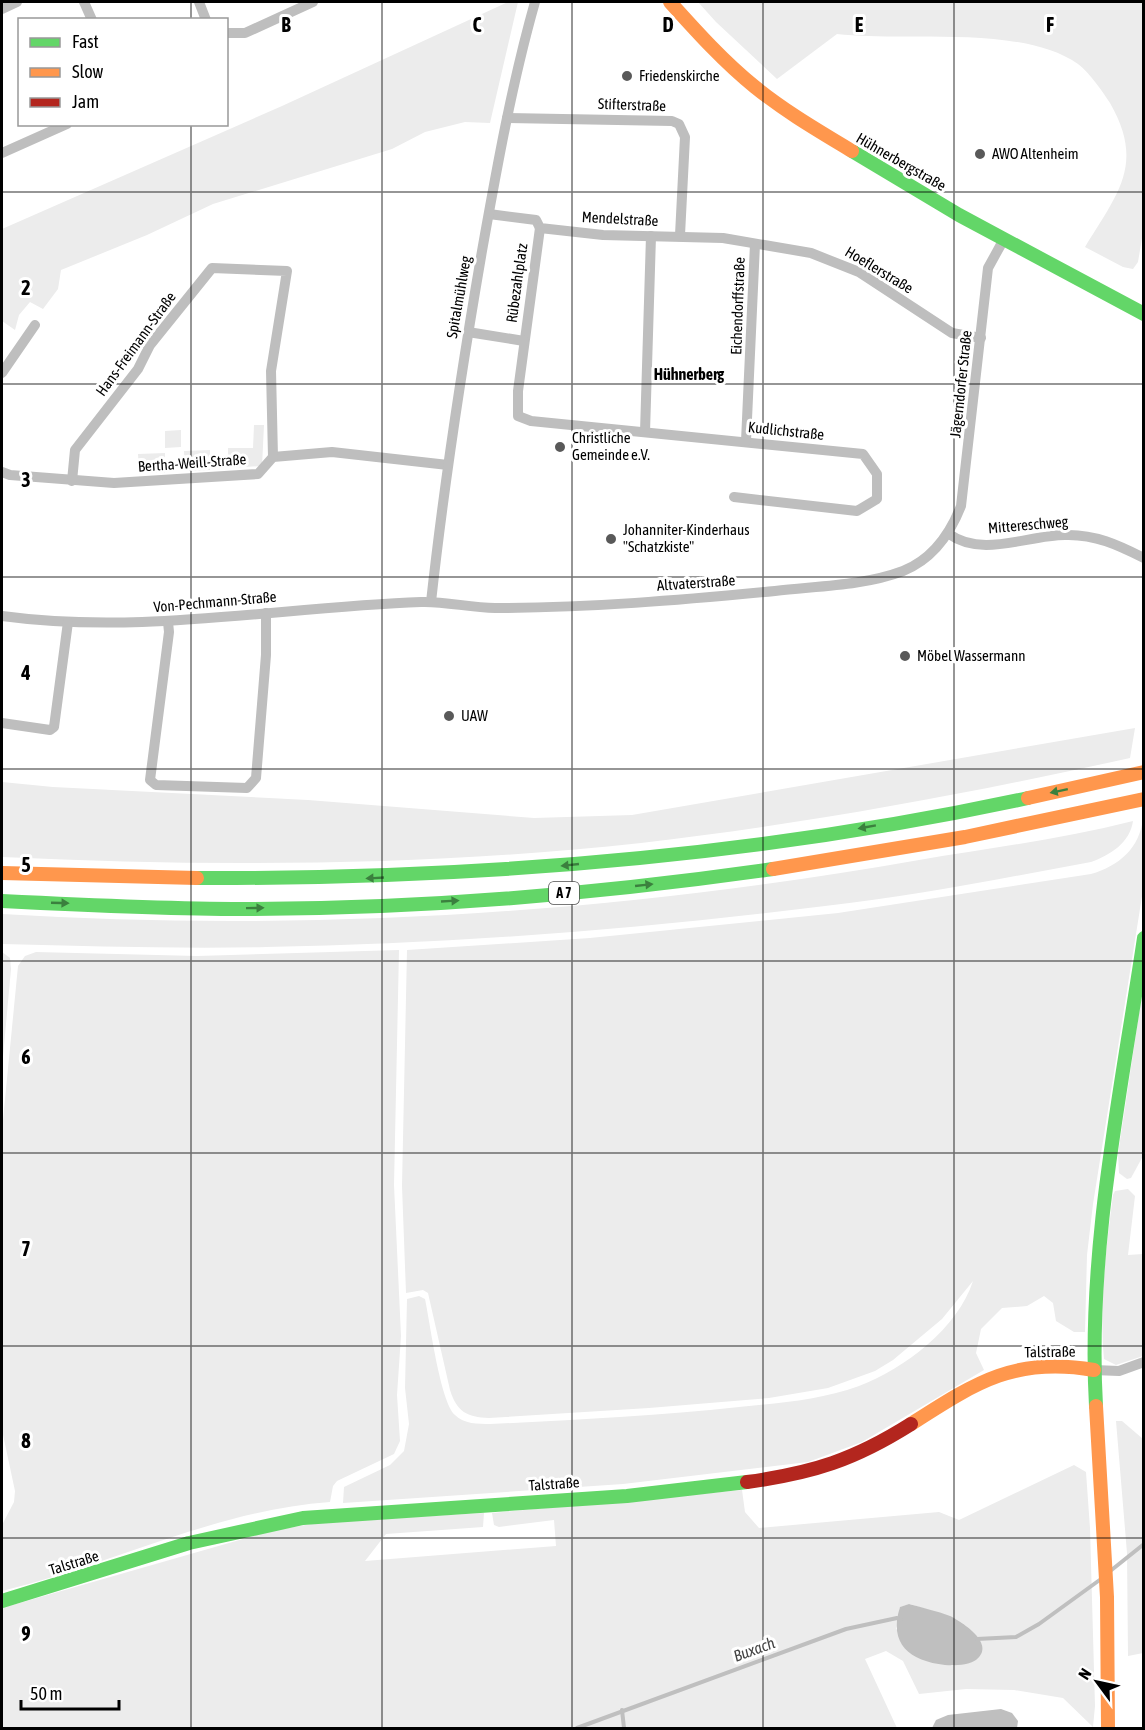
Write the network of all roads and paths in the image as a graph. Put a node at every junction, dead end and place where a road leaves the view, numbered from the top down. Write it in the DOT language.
graph roads {
  1 [pos="17,2"];
  2 [pos="84,2"];
  3 [pos="199,2"];
  4 [pos="313,2"];
  5 [pos="535,2"];
  6 [pos="669,2"];
  7 [pos="2,9"];
  8 [pos="91,18"];
  9 [pos="205,18"];
  10 [pos="228,33"];
  11 [pos="507,118"];
  12 [pos="63,126"];
  13 [pos="2,153"];
  14 [pos="489,214"];
  15 [pos="540,228"];
  16 [pos="651,236"];
  17 [pos="680,236"];
  18 [pos="1004,239"];
  19 [pos="755,244"];
  20 [pos="1143,314"];
  21 [pos="35,325"];
  22 [pos="468,332"];
  23 [pos="981,338"];
  24 [pos="524,341"];
  25 [pos="2,373"];
  26 [pos="516,409"];
  27 [pos="645,432"];
  28 [pos="746,441"];
  29 [pos="273,457"];
  30 [pos="448,465"];
  31 [pos="2,472"];
  32 [pos="72,481"];
  33 [pos="734,497"];
  34 [pos="949,534"];
  35 [pos="1143,558"];
  36 [pos="430,602"];
  37 [pos="266,613"];
  38 [pos="2,616"];
  39 [pos="68,622"];
  40 [pos="168,622"];
  41 [pos="2,723"];
  42 [pos="1143,772"];
  43 [pos="1143,799"];
  44 [pos="2,873"];
  45 [pos="2,901"];
  46 [pos="1143,938"];
  47 [pos="1143,1362"];
  48 [pos="1094,1370"];
  49 [pos="2,1601"];
  50 [pos="1108,1728"];
  1 -- 7 [label="street"];
  2 -- 8 [label="street"];
  3 -- 9 [label="street"];
  4 -- 10 [label="street"];
  5 -- 11 [label="street, Spitalmühlweg"];
  6 -- 18 [label="main road, Hühnerbergstraße"];
  11 -- 14 [label="street, Spitalmühlweg"];
  11 -- 17 [label="street, Stifterstraße"];
  12 -- 13 [label="street"];
  14 -- 15 [label="street, Mendelstraße"];
  14 -- 22 [label="street, Spitalmühlweg"];
  15 -- 16 [label="street, Mendelstraße"];
  15 -- 24 [label="street, Rübezahlplatz"];
  16 -- 17 [label="street, Mendelstraße"];
  16 -- 27 [label="street"];
  17 -- 19 [label="street, Mendelstraße"];
  18 -- 20 [label="main road, Hühnerbergstraße"];
  18 -- 23 [label="street, Jägerndorfer Straße"];
  19 -- 23 [label="street, Hoeflerstraße"];
  19 -- 28 [label="street, Eichendorffstraße"];
  21 -- 25 [label="street"];
  22 -- 24 [label="street, Rübezahlplatz"];
  22 -- 30 [label="street, Spitalmühlweg"];
  23 -- 34 [label="street, Jägerndorfer Straße"];
  24 -- 26 [label="street, Rübezahlplatz"];
  26 -- 27 [label="street, Kudlichstraße"];
  27 -- 28 [label="street, Kudlichstraße"];
  28 -- 33 [label="street, Kudlichstraße"];
  29 -- 30 [label="street"];
  29 -- 32 [label="street, Bertha-Weill-Straße"];
  29 -- 32 [label="street, Hans-Freimann-Straße"];
  30 -- 36 [label="street, Spitalmühlweg"];
  31 -- 32 [label="street, Bertha-Weill-Straße"];
  34 -- 35 [label="street, Mittereschweg"];
  34 -- 36 [label="street, Altvaterstraße"];
  36 -- 37 [label="street, Von-Pechmann-Straße"];
  37 -- 40 [label="street, Von-Pechmann-Straße"];
  37 -- 40 [label="street"];
  38 -- 39 [label="street, Von-Pechmann-Straße"];
  39 -- 40 [label="street, Von-Pechmann-Straße"];
  39 -- 41 [label="street"];
  42 -- 44 [label="main road, A 7, one-way"];
  45 -- 43 [label="main road, A 7, one-way"];
  46 -- 48 [label="main road"];
  47 -- 48 [label="street"];
  48 -- 49 [label="main road, Talstraße"];
  48 -- 50 [label="main road"];
}
